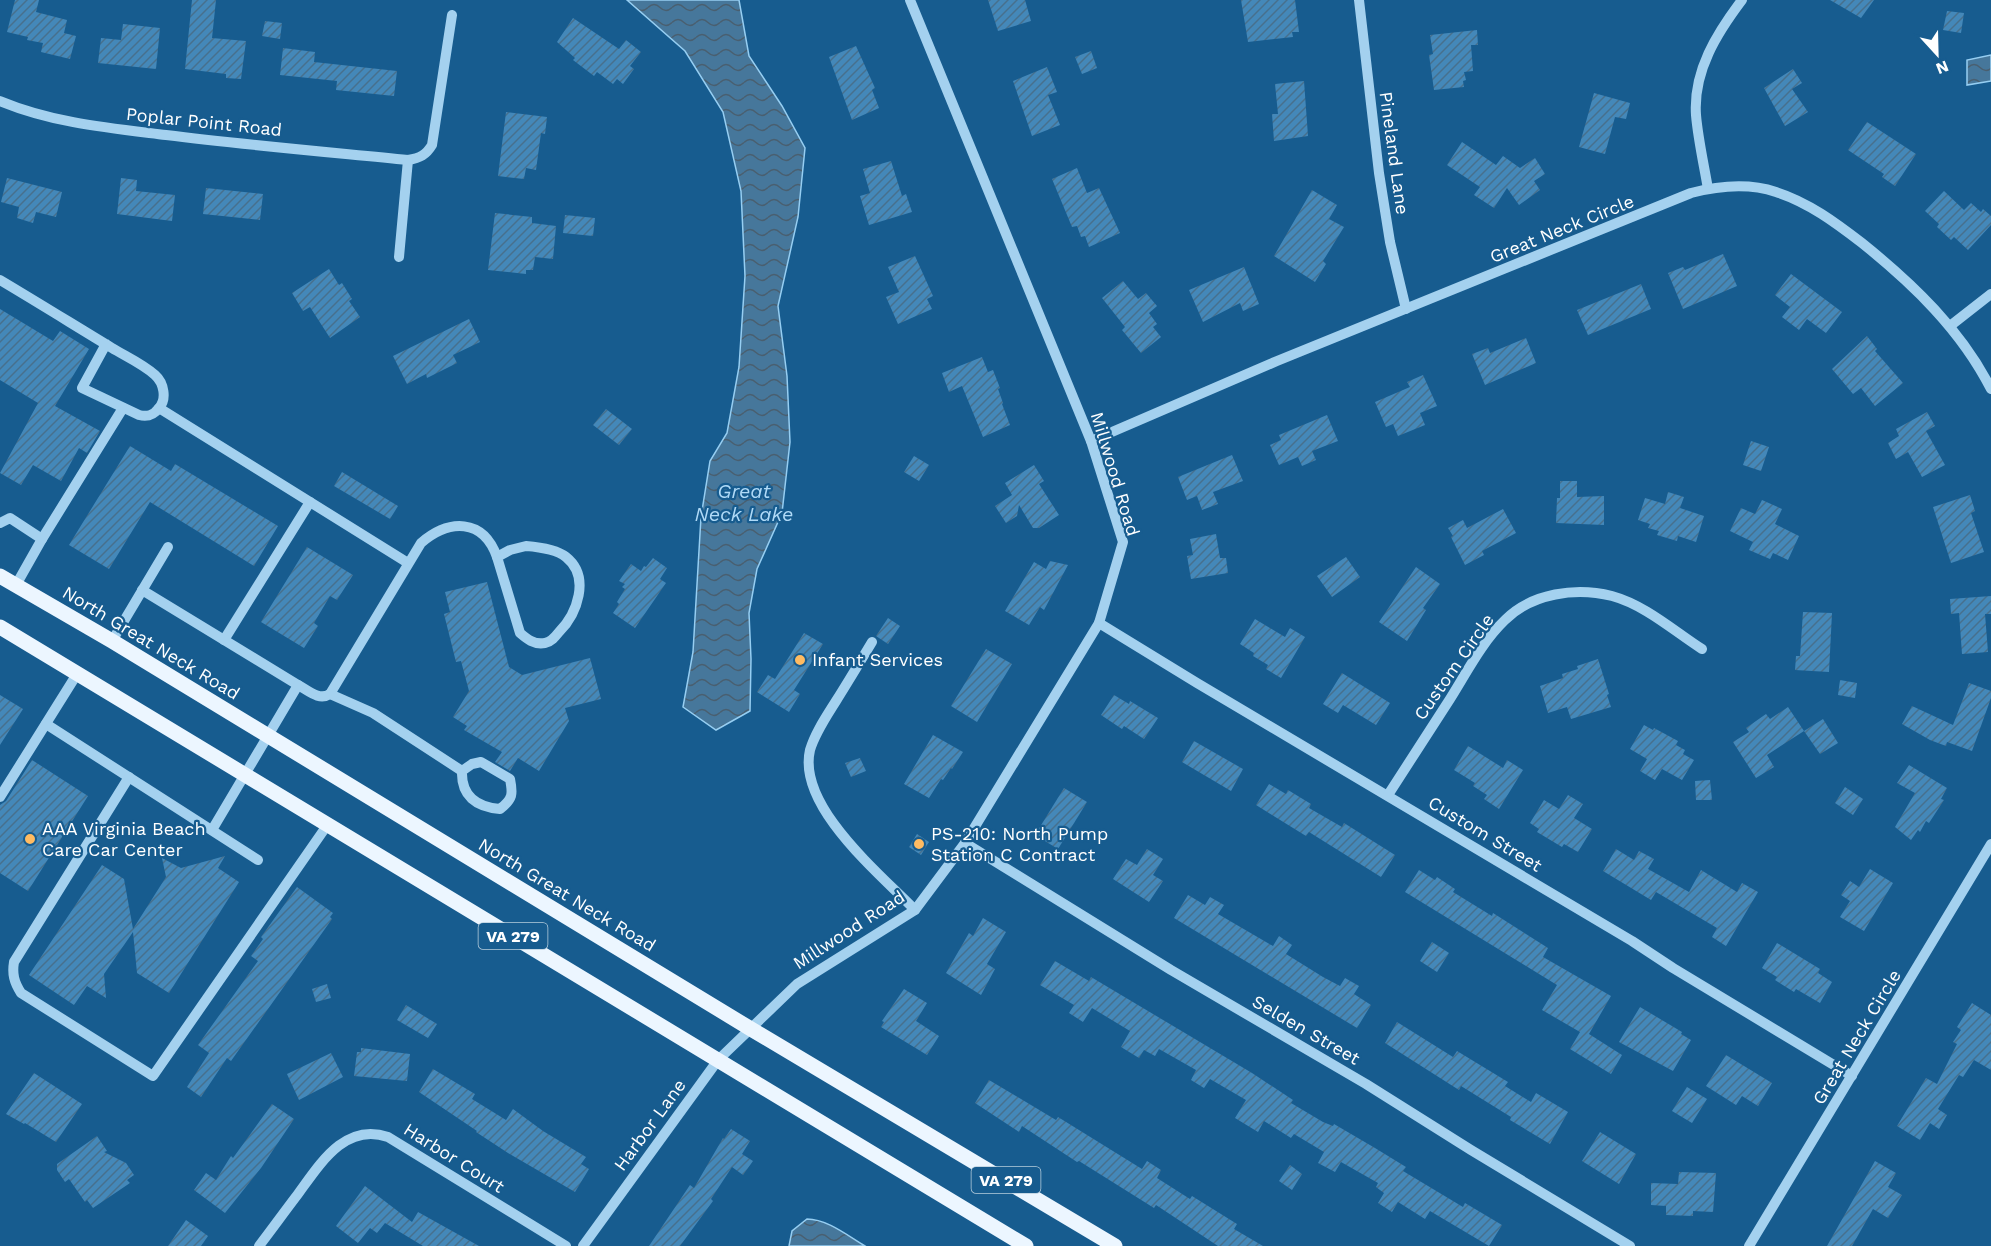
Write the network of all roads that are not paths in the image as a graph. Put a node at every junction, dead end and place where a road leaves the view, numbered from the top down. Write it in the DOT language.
graph roads {
  1 [pos="910,0"];
  2 [pos="1359,0"];
  3 [pos="1742,0"];
  4 [pos="452,15"];
  5 [pos="0,101"];
  6 [pos="408,160"];
  7 [pos="1708,189"];
  8 [pos="399,257"];
  9 [pos="0,279"];
  10 [pos="1991,294"];
  11 [pos="1406,309"];
  12 [pos="1950,326"];
  13 [pos="106,344"];
  14 [pos="1991,389"];
  15 [pos="123,408"];
  16 [pos="159,408"];
  17 [pos="1091,441"];
  18 [pos="310,502"];
  19 [pos="0,523"];
  20 [pos="42,539"];
  21 [pos="168,547"];
  22 [pos="497,557"];
  23 [pos="408,563"];
  24 [pos="0,576"];
  25 [pos="16,585"];
  26 [pos="142,591"];
  27 [pos="1100,623"];
  28 [pos="0,627"];
  29 [pos="224,640"];
  30 [pos="112,641"];
  31 [pos="872,642"];
  32 [pos="1702,649"];
  33 [pos="77,674"];
  34 [pos="298,685"];
  35 [pos="330,694"];
  36 [pos="46,724"];
  37 [pos="269,736"];
  38 [pos="462,771"];
  39 [pos="245,774"];
  40 [pos="129,777"];
  41 [pos="1388,795"];
  42 [pos="0,797"];
  43 [pos="328,824"];
  44 [pos="212,830"];
  45 [pos="966,843"];
  46 [pos="1991,844"];
  47 [pos="258,860"];
  48 [pos="915,910"];
  49 [pos="751,1029"];
  50 [pos="718,1060"];
  51 [pos="1852,1076"];
  52 [pos="1018,1244"];
  53 [pos="259,1246"];
  54 [pos="566,1246"];
  55 [pos="583,1246"];
  56 [pos="1115,1246"];
  57 [pos="1630,1246"];
  58 [pos="1749,1246"];
  1 -- 17 [label="street, Millwood Road"];
  2 -- 11 [label="street, Pineland Lane"];
  3 -- 7 [label="street"];
  4 -- 6 [label="street"];
  5 -- 6 [label="street, Poplar Point Road"];
  6 -- 8 [label="street"];
  7 -- 11 [label="street, Great Neck Circle"];
  7 -- 12 [label="street, Great Neck Circle"];
  9 -- 13 [label="street"];
  10 -- 12 [label="street"];
  11 -- 17 [label="street, Great Neck Circle"];
  12 -- 14 [label="street, Great Neck Circle"];
  13 -- 15 [label="street"];
  13 -- 16 [label="street"];
  15 -- 16 [label="street"];
  15 -- 20 [label="street"];
  16 -- 18 [label="street"];
  17 -- 27 [label="street, Millwood Road"];
  18 -- 23 [label="street"];
  18 -- 29 [label="street"];
  19 -- 20 [label="street"];
  20 -- 25 [label="street"];
  21 -- 26 [label="street"];
  22 -- 22 [label="street"];
  22 -- 23 [label="street"];
  23 -- 35 [label="street"];
  24 -- 25 [label="main road, North Great Neck Road / VA 279"];
  25 -- 30 [label="main road, North Great Neck Road / VA 279"];
  26 -- 29 [label="street"];
  26 -- 30 [label="street"];
  27 -- 41 [label="street, Custom Street"];
  27 -- 45 [label="street, Millwood Road"];
  28 -- 33 [label="main road, VA 279"];
  29 -- 34 [label="street"];
  30 -- 37 [label="main road, North Great Neck Road / VA 279"];
  31 -- 48 [label="street"];
  32 -- 41 [label="street, Custom Circle"];
  33 -- 36 [label="street"];
  33 -- 39 [label="main road, VA 279"];
  34 -- 35 [label="street"];
  34 -- 37 [label="street"];
  35 -- 38 [label="street"];
  36 -- 40 [label="street"];
  36 -- 42 [label="street"];
  37 -- 39 [label="street"];
  37 -- 49 [label="main road, North Great Neck Road / VA 279"];
  38 -- 38 [label="street"];
  39 -- 43 [label="main road, VA 279"];
  39 -- 44 [label="street"];
  40 -- 43 [label="street"];
  40 -- 44 [label="street"];
  41 -- 51 [label="street, Custom Street"];
  43 -- 50 [label="main road, VA 279"];
  44 -- 47 [label="street"];
  45 -- 48 [label="street, Millwood Road"];
  45 -- 57 [label="street, Selden Street"];
  46 -- 51 [label="street, Great Neck Circle"];
  48 -- 49 [label="street, Millwood Road"];
  49 -- 50 [label="street, Harbor Lane"];
  49 -- 56 [label="main road, North Great Neck Road / VA 279"];
  50 -- 52 [label="main road, VA 279"];
  50 -- 55 [label="street, Harbor Lane"];
  51 -- 58 [label="street, Great Neck Circle"];
  53 -- 54 [label="street, Harbor Court"];
}
